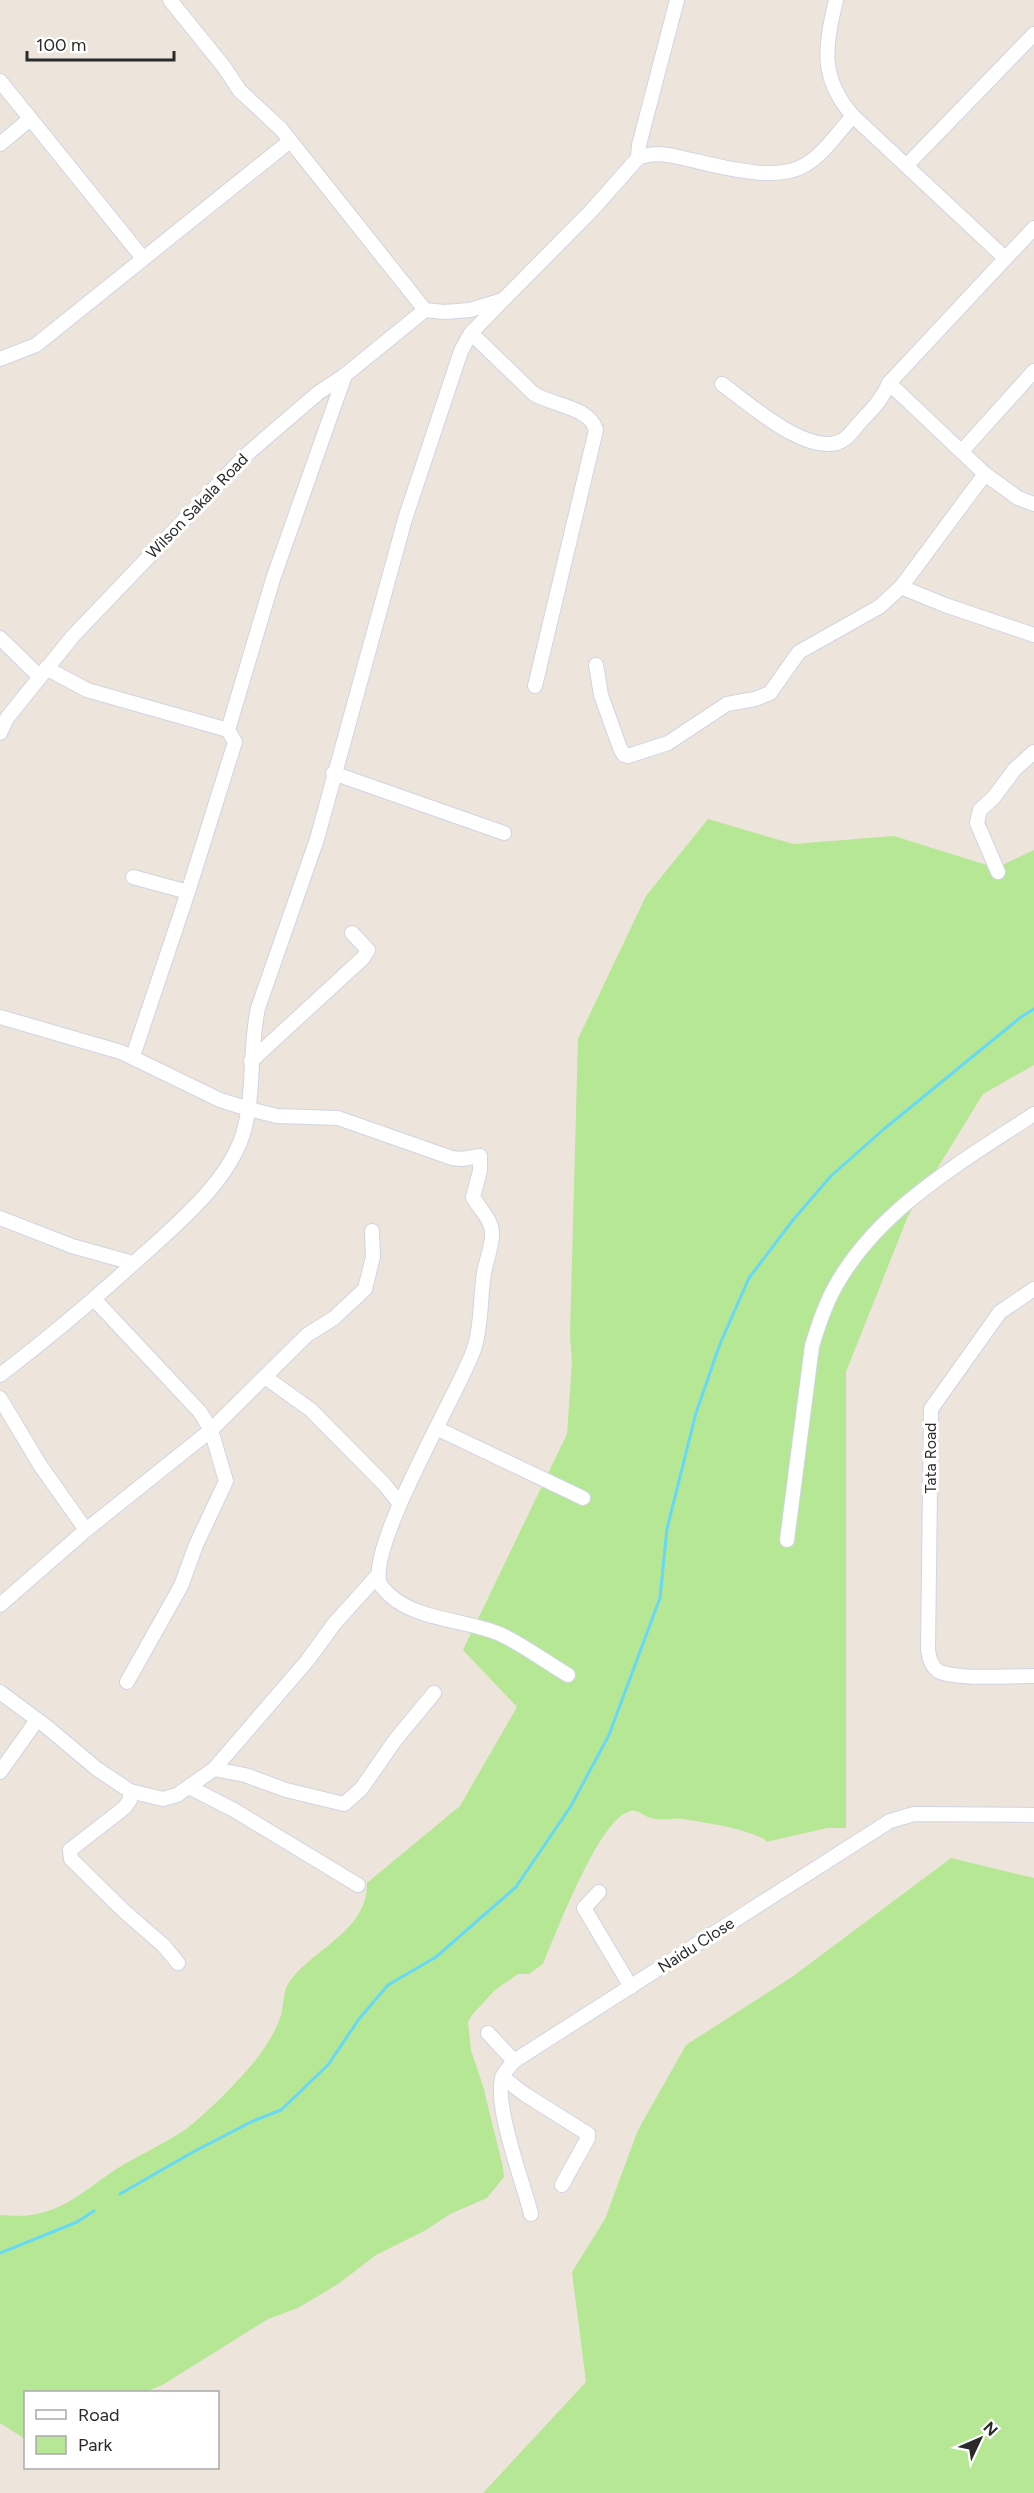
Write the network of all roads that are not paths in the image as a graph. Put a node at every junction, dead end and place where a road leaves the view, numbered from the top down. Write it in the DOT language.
graph roads {
  1 [pos="170,0"];
  2 [pos="677,0"];
  3 [pos="837,0"];
  4 [pos="1034,34"];
  5 [pos="0,81"];
  6 [pos="853,116"];
  7 [pos="30,119"];
  8 [pos="290,141"];
  9 [pos="0,144"];
  10 [pos="638,158"];
  11 [pos="907,165"];
  12 [pos="1034,228"];
  13 [pos="142,257"];
  14 [pos="1005,258"];
  15 [pos="503,300"];
  16 [pos="425,310"];
  17 [pos="471,333"];
  18 [pos="0,359"];
  19 [pos="1034,371"];
  20 [pos="345,375"];
  21 [pos="889,383"];
  22 [pos="722,384"];
  23 [pos="1021,387"];
  24 [pos="1034,393"];
  25 [pos="962,451"];
  26 [pos="985,474"];
  27 [pos="1034,504"];
  28 [pos="902,588"];
  29 [pos="1034,635"];
  30 [pos="0,638"];
  31 [pos="596,665"];
  32 [pos="43,672"];
  33 [pos="535,686"];
  34 [pos="228,730"];
  35 [pos="0,733"];
  36 [pos="1034,752"];
  37 [pos="333,773"];
  38 [pos="504,833"];
  39 [pos="998,872"];
  40 [pos="133,877"];
  41 [pos="188,892"];
  42 [pos="352,933"];
  43 [pos="0,1017"];
  44 [pos="133,1056"];
  45 [pos="251,1061"];
  46 [pos="249,1109"];
  47 [pos="1034,1114"];
  48 [pos="0,1218"];
  49 [pos="372,1231"];
  50 [pos="134,1263"];
  51 [pos="1034,1289"];
  52 [pos="94,1299"];
  53 [pos="0,1375"];
  54 [pos="265,1377"];
  55 [pos="0,1398"];
  56 [pos="436,1428"];
  57 [pos="211,1430"];
  58 [pos="583,1497"];
  59 [pos="400,1504"];
  60 [pos="86,1530"];
  61 [pos="787,1540"];
  62 [pos="378,1575"];
  63 [pos="0,1605"];
  64 [pos="568,1675"];
  65 [pos="1034,1676"];
  66 [pos="127,1682"];
  67 [pos="0,1692"];
  68 [pos="434,1693"];
  69 [pos="37,1720"];
  70 [pos="214,1769"];
  71 [pos="0,1772"];
  72 [pos="189,1787"];
  73 [pos="130,1791"];
  74 [pos="1034,1815"];
  75 [pos="358,1885"];
  76 [pos="599,1892"];
  77 [pos="178,1963"];
  78 [pos="631,1987"];
  79 [pos="488,2033"];
  80 [pos="514,2061"];
  81 [pos="502,2077"];
  82 [pos="562,2185"];
  83 [pos="531,2214"];
  1 -- 8 [label="street"];
  2 -- 10 [label="street"];
  3 -- 6 [label="street"];
  4 -- 11 [label="street"];
  5 -- 7 [label="street"];
  6 -- 10 [label="street"];
  6 -- 11 [label="street"];
  7 -- 9 [label="street"];
  7 -- 13 [label="street"];
  8 -- 13 [label="street"];
  8 -- 16 [label="street"];
  10 -- 15 [label="street"];
  11 -- 14 [label="street"];
  12 -- 14 [label="street"];
  13 -- 18 [label="street"];
  14 -- 21 [label="street"];
  15 -- 16 [label="street"];
  15 -- 17 [label="street"];
  16 -- 20 [label="street, Wilson Sakala Road"];
  17 -- 33 [label="street"];
  17 -- 37 [label="street"];
  19 -- 23 [label="street"];
  20 -- 32 [label="street, Wilson Sakala Road"];
  20 -- 34 [label="street"];
  21 -- 22 [label="street"];
  21 -- 25 [label="street"];
  23 -- 24 [label="street"];
  23 -- 25 [label="street"];
  25 -- 26 [label="street"];
  26 -- 27 [label="street"];
  26 -- 28 [label="street"];
  28 -- 29 [label="street"];
  28 -- 31 [label="street"];
  30 -- 32 [label="street"];
  32 -- 34 [label="street"];
  32 -- 35 [label="street, Wilson Sakala Road"];
  34 -- 41 [label="street"];
  36 -- 39 [label="street"];
  37 -- 38 [label="street"];
  37 -- 45 [label="street"];
  40 -- 41 [label="street"];
  41 -- 44 [label="street"];
  42 -- 45 [label="street"];
  43 -- 44 [label="street"];
  44 -- 46 [label="street"];
  45 -- 46 [label="street"];
  46 -- 50 [label="street"];
  46 -- 56 [label="street"];
  47 -- 61 [label="street"];
  48 -- 50 [label="street"];
  49 -- 54 [label="street"];
  50 -- 52 [label="street"];
  51 -- 65 [label="street, Tata Road"];
  52 -- 53 [label="street"];
  52 -- 57 [label="street"];
  54 -- 57 [label="street"];
  54 -- 59 [label="street"];
  55 -- 60 [label="street"];
  56 -- 58 [label="street"];
  56 -- 59 [label="street"];
  57 -- 60 [label="street"];
  57 -- 66 [label="street"];
  59 -- 62 [label="street"];
  60 -- 63 [label="street"];
  62 -- 64 [label="street"];
  62 -- 70 [label="street"];
  67 -- 69 [label="street"];
  68 -- 70 [label="street"];
  69 -- 71 [label="street"];
  69 -- 73 [label="street"];
  70 -- 72 [label="street"];
  72 -- 73 [label="street"];
  72 -- 75 [label="street"];
  73 -- 77 [label="street"];
  74 -- 78 [label="street, Naidu Close"];
  76 -- 78 [label="street"];
  78 -- 80 [label="street, Naidu Close"];
  79 -- 80 [label="street"];
  80 -- 81 [label="street, Naidu Close"];
  81 -- 82 [label="street"];
  81 -- 83 [label="street"];
}
